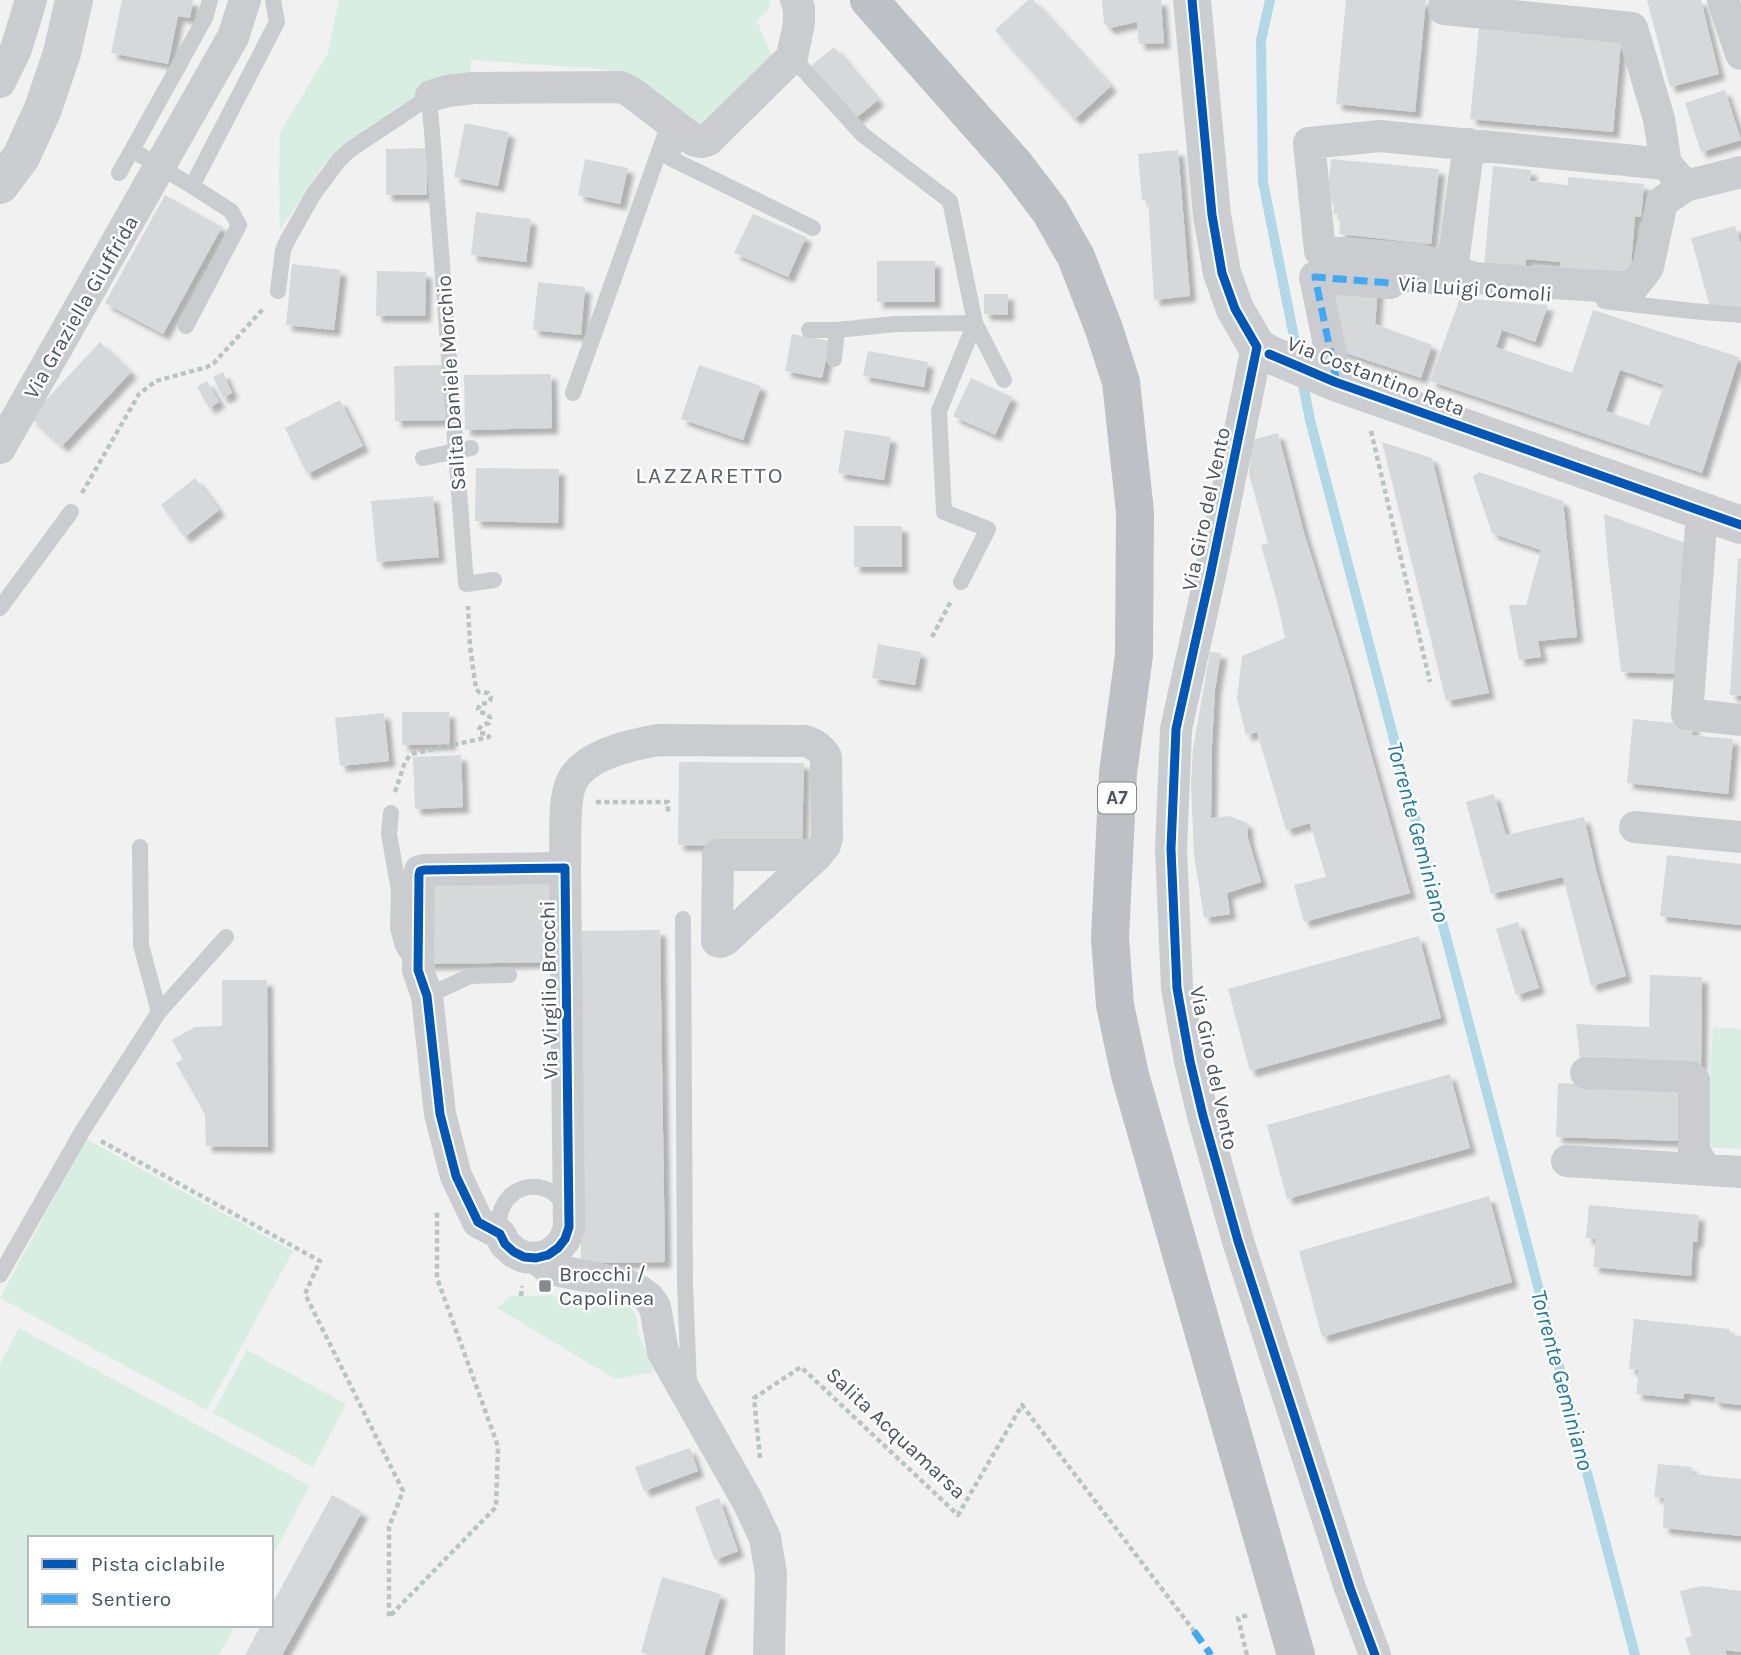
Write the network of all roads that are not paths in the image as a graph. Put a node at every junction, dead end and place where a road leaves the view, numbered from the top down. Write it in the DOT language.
graph roads {
  1 [pos="31,0"];
  2 [pos="74,0"];
  3 [pos="210,0"];
  4 [pos="245,0"];
  5 [pos="273,0"];
  6 [pos="796,0"];
  7 [pos="869,0"];
  8 [pos="1192,0"];
  9 [pos="1445,0"];
  10 [pos="1724,0"];
  11 [pos="1736,0"];
  12 [pos="1741,10"];
  13 [pos="1741,54"];
  14 [pos="792,57"];
  15 [pos="0,82"];
  16 [pos="431,96"];
  17 [pos="676,126"];
  18 [pos="1469,144"];
  19 [pos="135,151"];
  20 [pos="1741,172"];
  21 [pos="119,173"];
  22 [pos="1676,175"];
  23 [pos="189,184"];
  24 [pos="0,185"];
  25 [pos="813,228"];
  26 [pos="1452,270"];
  27 [pos="1390,283"];
  28 [pos="278,291"];
  29 [pos="1741,315"];
  30 [pos="975,323"];
  31 [pos="186,326"];
  32 [pos="809,330"];
  33 [pos="837,330"];
  34 [pos="1263,351"];
  35 [pos="834,359"];
  36 [pos="1004,380"];
  37 [pos="1344,386"];
  38 [pos="573,393"];
  39 [pos="0,448"];
  40 [pos="464,450"];
  41 [pos="423,458"];
  42 [pos="71,512"];
  43 [pos="1702,513"];
  44 [pos="1741,525"];
  45 [pos="494,580"];
  46 [pos="961,582"];
  47 [pos="0,608"];
  48 [pos="1741,720"];
  49 [pos="391,813"];
  50 [pos="1635,827"];
  51 [pos="1741,837"];
  52 [pos="140,847"];
  53 [pos="817,855"];
  54 [pos="565,868"];
  55 [pos="683,919"];
  56 [pos="226,937"];
  57 [pos="509,975"];
  58 [pos="422,983"];
  59 [pos="159,1013"];
  60 [pos="1586,1073"];
  61 [pos="1567,1161"];
  62 [pos="1705,1170"];
  63 [pos="1741,1172"];
  64 [pos="568,1215"];
  65 [pos="500,1234"];
  66 [pos="536,1258"];
  67 [pos="0,1275"];
  68 [pos="689,1398"];
  69 [pos="769,1655"];
  70 [pos="1296,1655"];
  71 [pos="1375,1655"];
  1 -- 15 [label="street"];
  2 -- 24 [label="main road"];
  3 -- 19 [label="lane"];
  4 -- 39 [label="street, Via Graziella Giuffrida"];
  5 -- 23 [label="lane"];
  6 -- 14 [label="street"];
  7 -- 70 [label="highway, A7"];
  8 -- 34 [label="main road, Via Costantino Reta"];
  9 -- 22 [label="street"];
  10 -- 13 [label="street"];
  11 -- 12 [label="lane"];
  14 -- 17 [label="street"];
  14 -- 30 [label="lane"];
  16 -- 17 [label="street"];
  16 -- 28 [label="lane"];
  16 -- 40 [label="lane, Salita Daniele Morchio"];
  17 -- 25 [label="lane"];
  17 -- 38 [label="lane"];
  18 -- 22 [label="street"];
  18 -- 26 [label="street"];
  18 -- 26 [label="street"];
  19 -- 21 [label="lane"];
  19 -- 23 [label="lane"];
  20 -- 22 [label="street"];
  22 -- 26 [label="street"];
  23 -- 31 [label="lane"];
  27 -- 29 [label="lane, Via Luigi Comoli"];
  27 -- 37 [label="street, Via Luigi Comoli"];
  30 -- 33 [label="lane"];
  30 -- 36 [label="lane"];
  30 -- 46 [label="lane"];
  32 -- 33 [label="lane"];
  33 -- 35 [label="lane"];
  34 -- 37 [label="main road, Via Costantino Reta"];
  34 -- 71 [label="street, Via Giro del Vento"];
  37 -- 43 [label="main road, Via Costantino Reta"];
  40 -- 41 [label="lane"];
  40 -- 45 [label="lane, Salita Daniele Morchio"];
  42 -- 47 [label="lane"];
  43 -- 44 [label="main road, Via Costantino Reta"];
  43 -- 48 [label="street"];
  49 -- 58 [label="lane"];
  50 -- 51 [label="street"];
  52 -- 59 [label="lane"];
  53 -- 54 [label="street, Via Virgilio Brocchi"];
  54 -- 58 [label="street"];
  54 -- 64 [label="street, Via Virgilio Brocchi"];
  55 -- 68 [label="lane"];
  56 -- 59 [label="lane"];
  57 -- 58 [label="lane"];
  58 -- 65 [label="street"];
  59 -- 67 [label="lane"];
  60 -- 62 [label="street"];
  61 -- 62 [label="street"];
  62 -- 63 [label="street"];
  64 -- 65 [label="lane"];
  64 -- 66 [label="street, Via Virgilio Brocchi"];
  65 -- 66 [label="street"];
  66 -- 68 [label="street"];
  68 -- 69 [label="street"];
}
